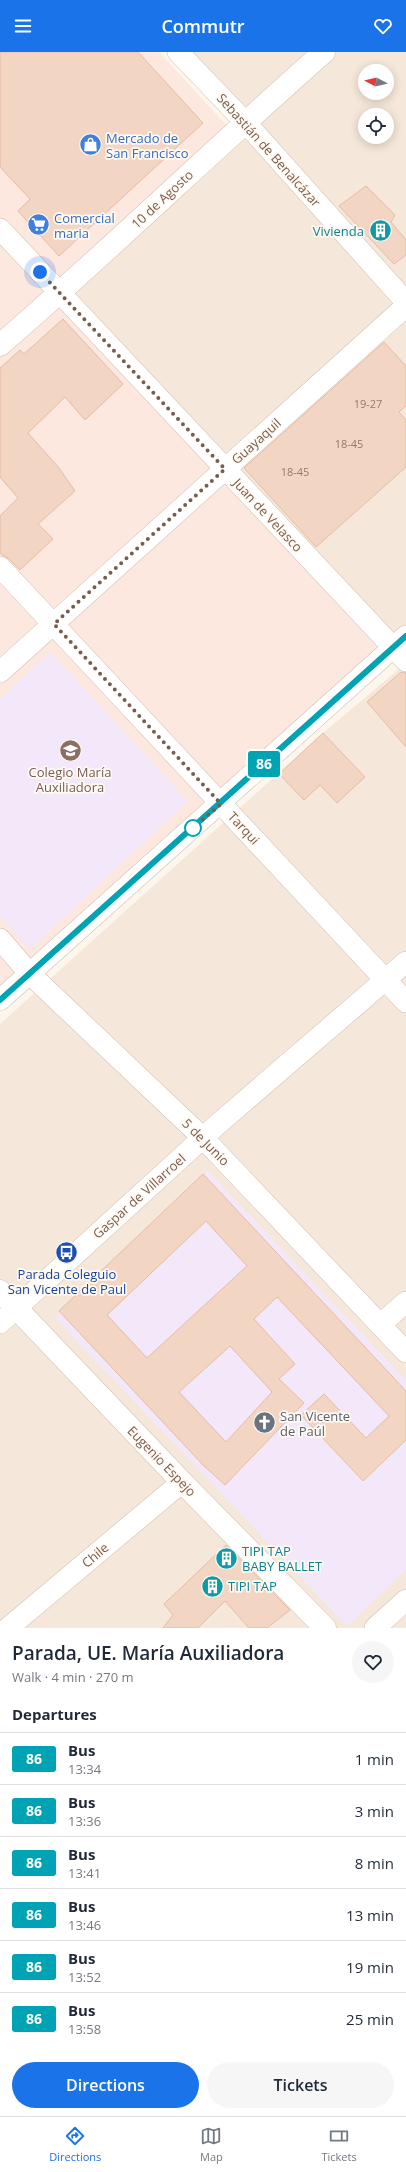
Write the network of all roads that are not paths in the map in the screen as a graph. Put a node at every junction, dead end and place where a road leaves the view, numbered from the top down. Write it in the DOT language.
graph roads {
  1 [pos="178,52"];
  2 [pos="324,52"];
  3 [pos="245,122"];
  4 [pos="0,229"];
  5 [pos="60,293"];
  6 [pos="406,302"];
  7 [pos="406,306"];
  8 [pos="0,345"];
  9 [pos="225,469"];
  10 [pos="0,567"];
  11 [pos="54,624"];
  12 [pos="402,648"];
  13 [pos="0,672"];
  14 [pos="221,804"];
  15 [pos="0,939"];
  16 [pos="406,962"];
  17 [pos="30,974"];
  18 [pos="386,980"];
  19 [pos="0,1000"];
  20 [pos="406,1002"];
  21 [pos="203,1138"];
  22 [pos="0,1292"];
  23 [pos="406,1302"];
  24 [pos="16,1308"];
  25 [pos="0,1323"];
  26 [pos="381,1324"];
  27 [pos="406,1352"];
  28 [pos="182,1482"];
  29 [pos="406,1600"];
  30 [pos="8,1628"];
  31 [pos="325,1628"];
  32 [pos="375,1628"];
  1 -- 3 [label="street, Sebastián de Benalcázar"];
  2 -- 3 [label="street, 10 de Agosto"];
  3 -- 5 [label="street, 10 de Agosto"];
  3 -- 6 [label="street, Sebastián de Benalcázar"];
  4 -- 5 [label="street, Juan de Velasco"];
  5 -- 8 [label="street, 10 de Agosto"];
  5 -- 9 [label="street, Juan de Velasco"];
  7 -- 9 [label="street, Guayaquil"];
  9 -- 11 [label="street, Guayaquil"];
  9 -- 12 [label="street, Juan de Velasco"];
  10 -- 11 [label="street, Tarqui"];
  11 -- 13 [label="street, Guayaquil"];
  11 -- 14 [label="street, Tarqui"];
  12 -- 14 [label="street"];
  14 -- 17 [label="street"];
  14 -- 18 [label="street, Tarqui"];
  15 -- 17 [label="street, 5 de Junio"];
  16 -- 18 [label="street, Gaspar de Villarroel"];
  17 -- 19 [label="street"];
  17 -- 21 [label="street, 5 de Junio"];
  18 -- 20 [label="street, Tarqui"];
  18 -- 21 [label="street, Gaspar de Villarroel"];
  21 -- 24 [label="street, Gaspar de Villarroel"];
  21 -- 26 [label="street, 5 de Junio"];
  22 -- 24 [label="street, Eugenio Espejo"];
  23 -- 26 [label="street"];
  24 -- 25 [label="street, Gaspar de Villarroel"];
  24 -- 28 [label="street, Eugenio Espejo"];
  26 -- 27 [label="street, 5 de Junio"];
  28 -- 30 [label="street, Chile"];
  28 -- 31 [label="street, Eugenio Espejo"];
  29 -- 32 [label="street"];
}
